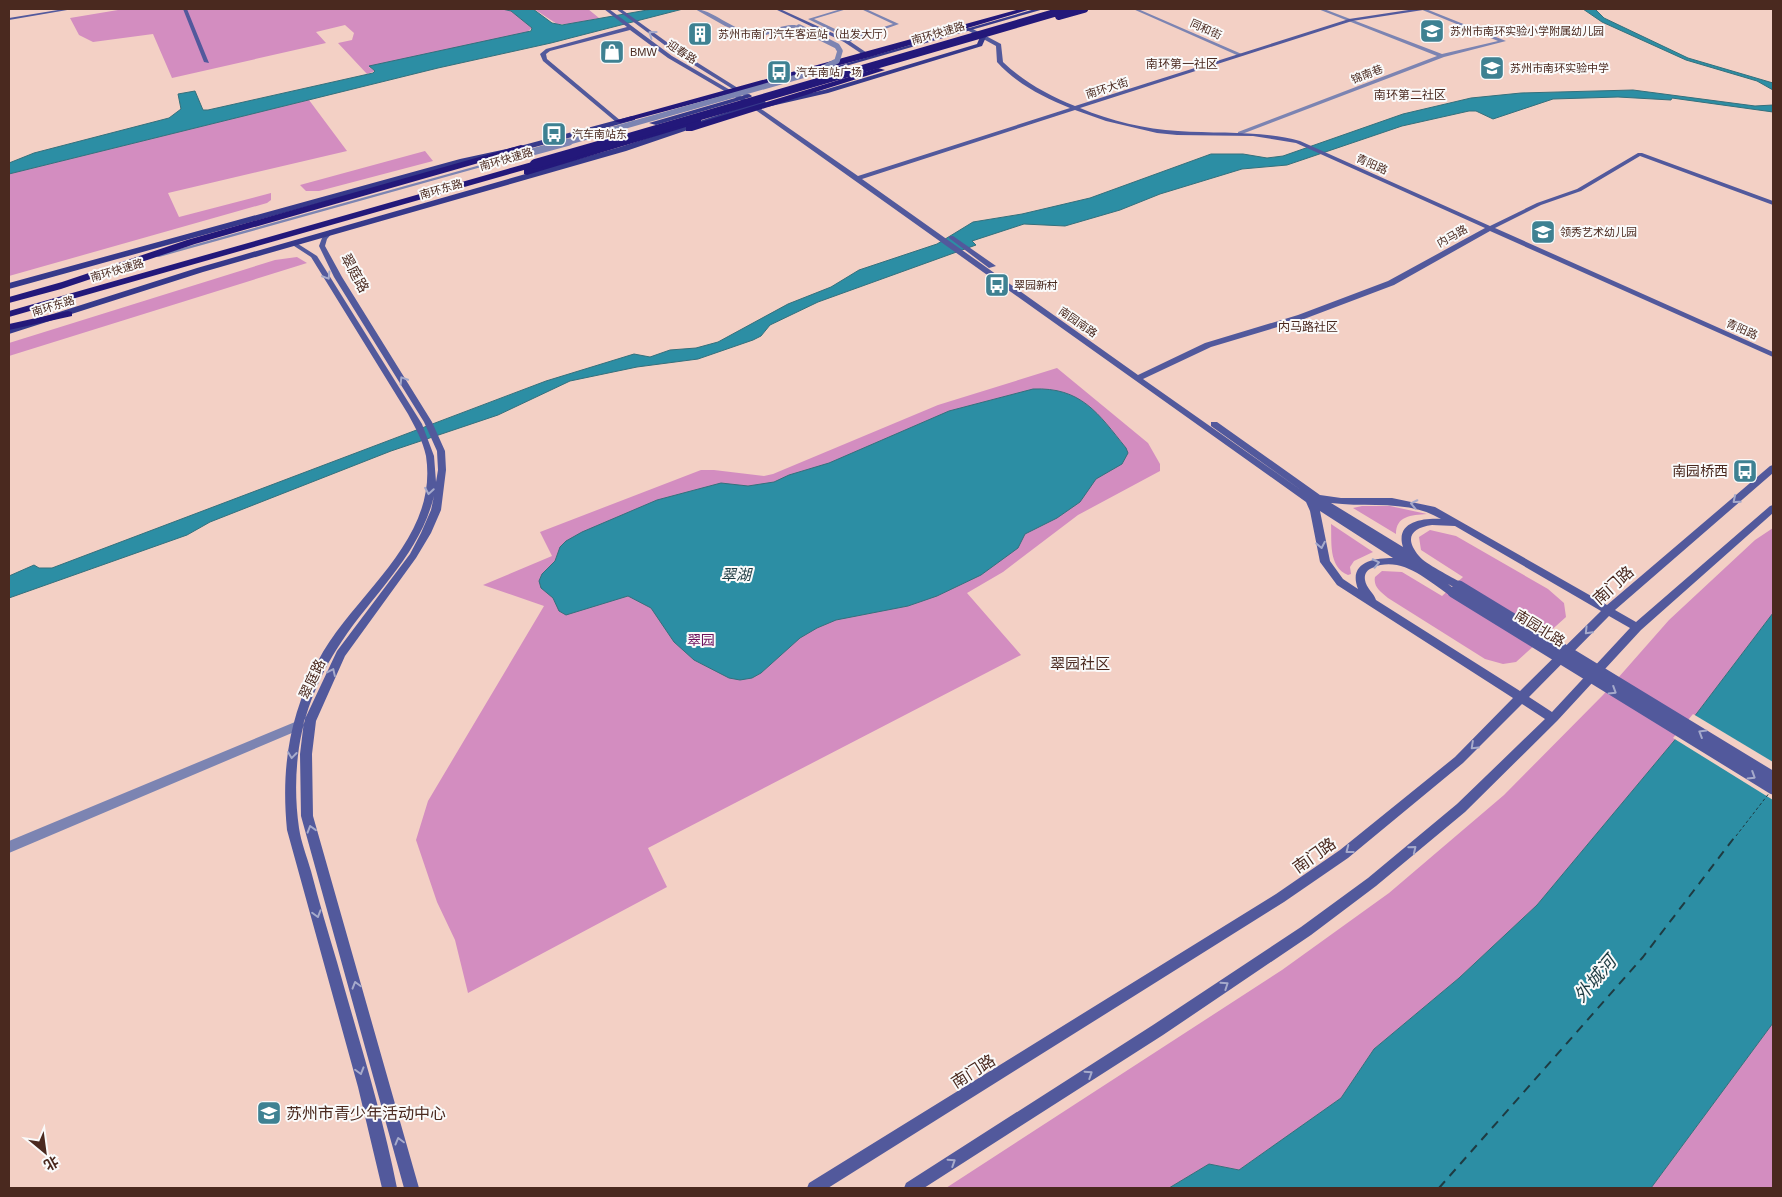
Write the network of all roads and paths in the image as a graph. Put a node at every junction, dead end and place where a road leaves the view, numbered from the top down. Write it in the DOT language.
graph roads {
  1 [pos="71,9"];
  2 [pos="185,9"];
  3 [pos="606,9"];
  4 [pos="697,9"];
  5 [pos="777,9"];
  6 [pos="845,9"];
  7 [pos="863,9"];
  8 [pos="1021,9"];
  9 [pos="1027,9"];
  10 [pos="1041,9"];
  11 [pos="1047,9"];
  12 [pos="1068,9"];
  13 [pos="1080,9"];
  14 [pos="1084,9"];
  15 [pos="1135,9"];
  16 [pos="1320,9"];
  17 [pos="1422,9"];
  18 [pos="621,11"];
  19 [pos="9,20"];
  20 [pos="1351,20"];
  21 [pos="631,28"];
  22 [pos="969,29"];
  23 [pos="983,37"];
  24 [pos="848,40"];
  25 [pos="867,55"];
  26 [pos="1241,55"];
  27 [pos="1442,56"];
  28 [pos="207,62"];
  29 [pos="746,99"];
  30 [pos="1077,108"];
  31 [pos="644,115"];
  32 [pos="618,121"];
  33 [pos="654,124"];
  34 [pos="663,131"];
  35 [pos="1240,133"];
  36 [pos="623,149"];
  37 [pos="528,156"];
  38 [pos="860,177"];
  39 [pos="1773,203"];
  40 [pos="394,208"];
  41 [pos="317,226"];
  42 [pos="1488,229"];
  43 [pos="330,232"];
  44 [pos="944,235"];
  45 [pos="293,243"];
  46 [pos="193,247"];
  47 [pos="124,265"];
  48 [pos="200,270"];
  49 [pos="9,286"];
  50 [pos="57,286"];
  51 [pos="9,293"];
  52 [pos="9,302"];
  53 [pos="68,314"];
  54 [pos="9,318"];
  55 [pos="9,329"];
  56 [pos="1773,355"];
  57 [pos="1141,377"];
  58 [pos="431,441"];
  59 [pos="1773,468"];
  60 [pos="1296,487"];
  61 [pos="1310,497"];
  62 [pos="1773,508"];
  63 [pos="1474,532"];
  64 [pos="1415,563"];
  65 [pos="1456,589"];
  66 [pos="1383,609"];
  67 [pos="1608,610"];
  68 [pos="1637,627"];
  69 [pos="1522,698"];
  70 [pos="1553,718"];
  71 [pos="295,726"];
  72 [pos="1773,777"];
  73 [pos="1773,789"];
  74 [pos="9,847"];
  75 [pos="390,1188"];
  76 [pos="412,1188"];
  77 [pos="814,1188"];
  78 [pos="911,1188"];
  1 -- 19 [label="street"];
  2 -- 28 [label="street"];
  3 -- 21 [label="street, 迎春路"];
  4 -- 37 [label="street, bridge"];
  5 -- 24 [label="street"];
  6 -- 24 [label="street"];
  7 -- 24 [label="street"];
  8 -- 25 [label="main road"];
  9 -- 25 [label="highway"];
  10 -- 22 [label="main road, 南环东路"];
  11 -- 37 [label="highway, 南环快速路"];
  12 -- 37 [label="highway, 南环快速路, bridge"];
  13 -- 23 [label="main road"];
  14 -- 29 [label="highway, bridge"];
  15 -- 26 [label="street, 同和街"];
  16 -- 20 [label="street"];
  17 -- 20 [label="street, 南环大街"];
  17 -- 27 [label="street, 锦南巷"];
  29 -- 18 [label="street, 迎春路, one-way"];
  20 -- 26 [label="street, 南环大街"];
  20 -- 27 [label="street"];
  21 -- 29 [label="street, 迎春路"];
  21 -- 32 [label="street"];
  22 -- 23 [label="street, 青阳路"];
  22 -- 29 [label="main road, 南环东路"];
  23 -- 29 [label="main road"];
  23 -- 30 [label="street, 青阳路"];
  24 -- 25 [label="street"];
  25 -- 29 [label="highway"];
  26 -- 30 [label="street, 南环大街"];
  27 -- 35 [label="street, 锦南巷"];
  29 -- 31 [label="main road, 南环东路"];
  29 -- 32 [label="highway"];
  29 -- 33 [label="main road"];
  29 -- 34 [label="highway"];
  29 -- 36 [label="highway"];
  29 -- 38 [label="street, 南园南路"];
  30 -- 35 [label="street, 青阳路"];
  30 -- 38 [label="street, 南环大街"];
  31 -- 32 [label="main road, 南环东路"];
  31 -- 33 [label="main road"];
  32 -- 37 [label="main road, 南环东路"];
  33 -- 34 [label="main road"];
  34 -- 40 [label="highway"];
  35 -- 42 [label="street, 青阳路"];
  36 -- 43 [label="main road, 南环东路"];
  37 -- 41 [label="highway, 南环快速路"];
  37 -- 46 [label="highway"];
  37 -- 46 [label="highway, 南环快速路"];
  37 -- 47 [label="street"];
  37 -- 49 [label="main road, 南环东路"];
  38 -- 44 [label="street, 南园南路"];
  39 -- 42 [label="street, 内马路"];
  40 -- 41 [label="highway"];
  40 -- 54 [label="highway"];
  41 -- 54 [label="highway, 南环快速路"];
  42 -- 56 [label="street, 青阳路"];
  42 -- 57 [label="street, 内马路"];
  43 -- 45 [label="main road, 南环东路"];
  58 -- 43 [label="street, 翠庭路, one-way"];
  44 -- 57 [label="street, 南园南路"];
  44 -- 57 [label="street, 南园南路"];
  45 -- 48 [label="main road, 南环东路"];
  45 -- 58 [label="street, 翠庭路, one-way"];
  46 -- 47 [label="highway"];
  46 -- 50 [label="highway, 南环快速路"];
  46 -- 51 [label="highway"];
  46 -- 52 [label="highway, 南环快速路"];
  47 -- 50 [label="highway"];
  48 -- 53 [label="main road, 南环东路"];
  48 -- 54 [label="highway"];
  50 -- 52 [label="highway, 南环快速路"];
  53 -- 55 [label="highway"];
  57 -- 60 [label="street, 南园南路"];
  58 -- 71 [label="street, 翠庭路, one-way"];
  76 -- 58 [label="street, 翠庭路, one-way"];
  59 -- 67 [label="street, 南门路, one-way"];
  60 -- 61 [label="street, 南园北路"];
  63 -- 61 [label="street, one-way"];
  61 -- 64 [label="street, 南园北路"];
  61 -- 66 [label="street, one-way"];
  62 -- 68 [label="street"];
  63 -- 64 [label="street"];
  63 -- 67 [label="street"];
  64 -- 65 [label="street, 南园北路"];
  66 -- 64 [label="street, one-way"];
  72 -- 65 [label="street, 南园北路, one-way, bridge"];
  65 -- 73 [label="street, 南园北路, one-way, bridge"];
  66 -- 69 [label="street"];
  67 -- 68 [label="street"];
  67 -- 69 [label="street, 南门路, one-way"];
  68 -- 70 [label="street"];
  69 -- 70 [label="street"];
  69 -- 77 [label="street, 南门路, one-way"];
  78 -- 70 [label="street, one-way"];
  71 -- 74 [label="street"];
  71 -- 75 [label="street, 翠庭路, one-way"];
}
